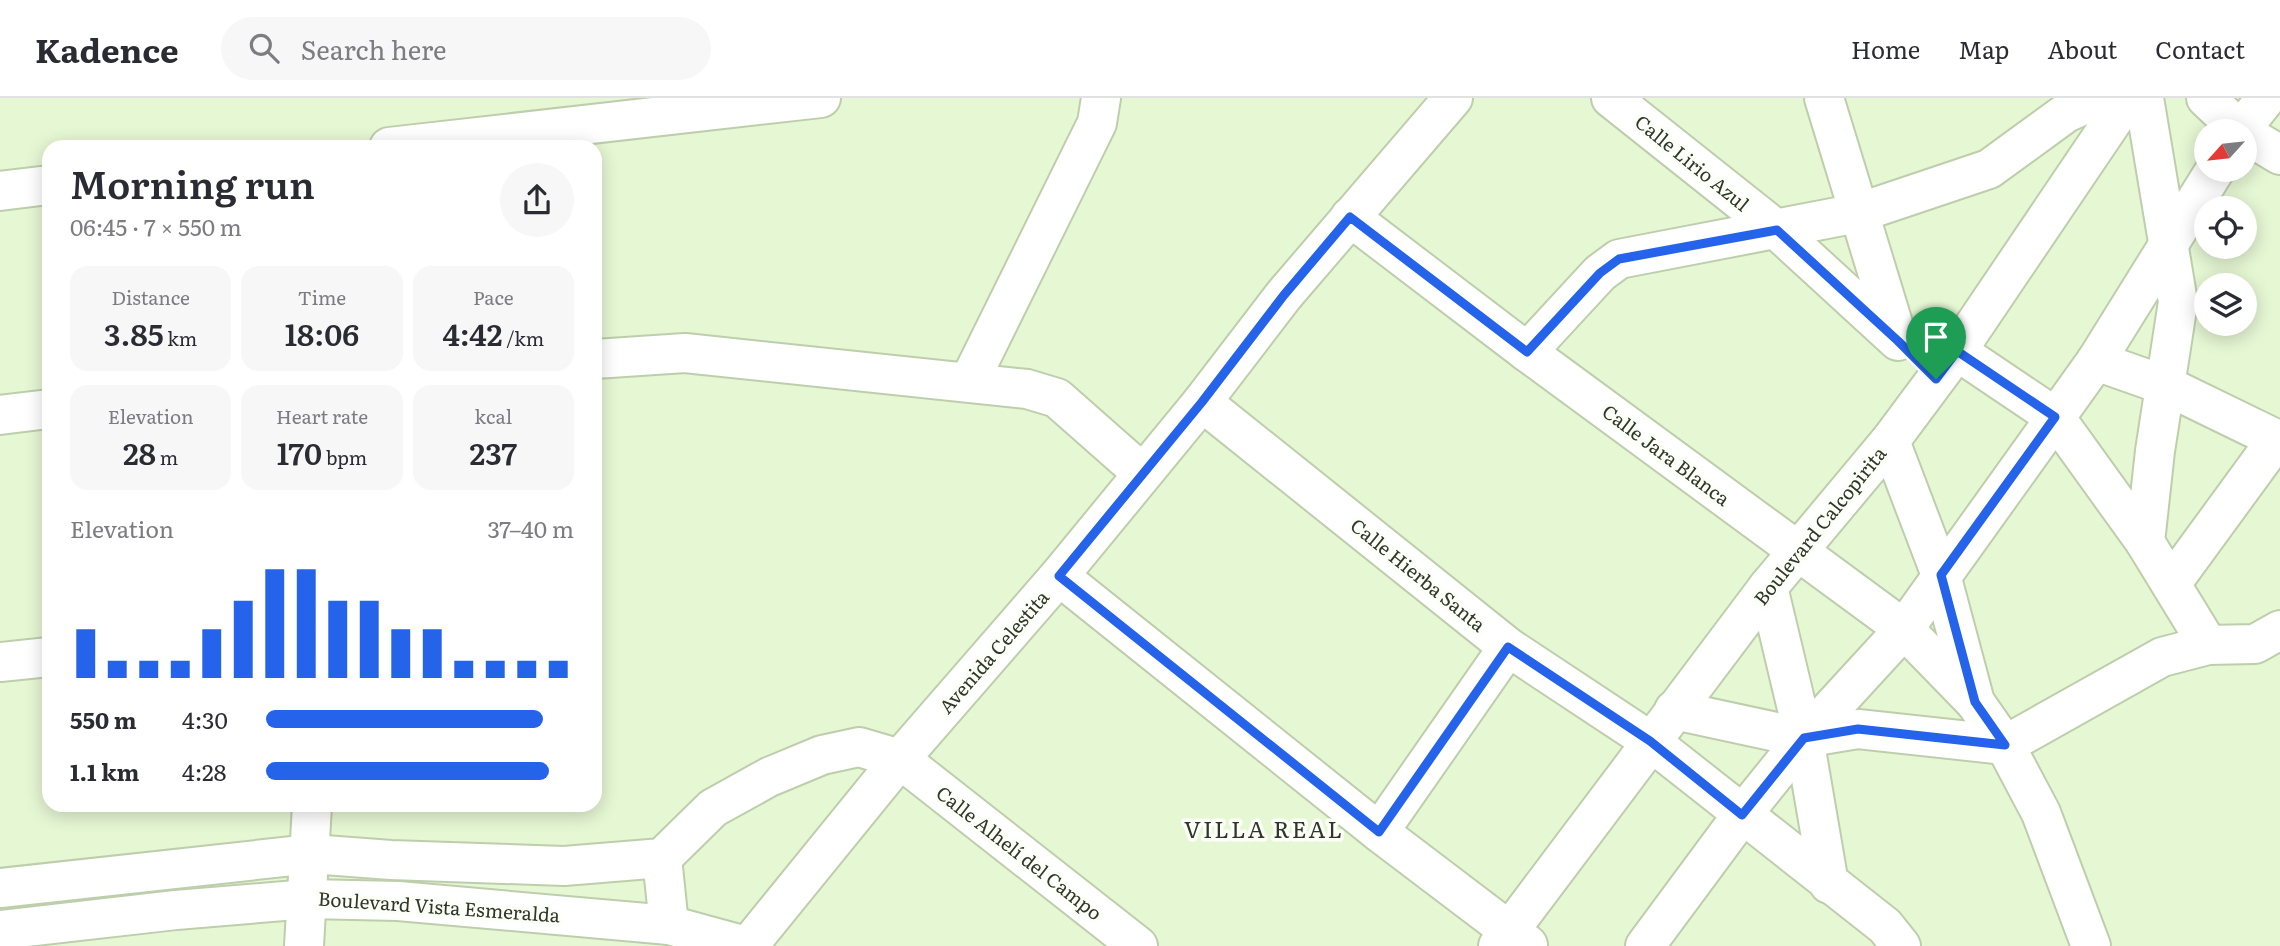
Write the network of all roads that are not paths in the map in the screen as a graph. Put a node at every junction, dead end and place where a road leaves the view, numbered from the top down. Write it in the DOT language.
graph roads {
  1 [pos="821,98"];
  2 [pos="1101,98"];
  3 [pos="1453,98"];
  4 [pos="1611,98"];
  5 [pos="1824,98"];
  6 [pos="2099,98"];
  7 [pos="2128,98"];
  8 [pos="2144,98"];
  9 [pos="2206,98"];
  10 [pos="2266,98"];
  11 [pos="2228,119"];
  12 [pos="2251,119"];
  13 [pos="451,140"];
  14 [pos="2258,142"];
  15 [pos="2280,155"];
  16 [pos="2207,182"];
  17 [pos="42,186"];
  18 [pos="0,191"];
  19 [pos="1858,213"];
  20 [pos="1350,217"];
  21 [pos="1777,230"];
  22 [pos="2167,245"];
  23 [pos="1898,341"];
  24 [pos="1527,352"];
  25 [pos="602,359"];
  26 [pos="2096,361"];
  27 [pos="1947,365"];
  28 [pos="969,382"];
  29 [pos="2167,386"];
  30 [pos="1202,402"];
  31 [pos="42,411"];
  32 [pos="0,415"];
  33 [pos="2055,417"];
  34 [pos="2279,440"];
  35 [pos="1890,441"];
  36 [pos="1142,474"];
  37 [pos="2145,542"];
  38 [pos="1796,552"];
  39 [pos="1941,575"];
  40 [pos="1059,576"];
  41 [pos="2171,584"];
  42 [pos="1768,587"];
  43 [pos="1904,629"];
  44 [pos="2208,645"];
  45 [pos="2272,646"];
  46 [pos="1508,647"];
  47 [pos="42,658"];
  48 [pos="0,662"];
  49 [pos="1975,702"];
  50 [pos="1674,710"];
  51 [pos="1804,738"];
  52 [pos="1650,741"];
  53 [pos="2005,745"];
  54 [pos="900,759"];
  55 [pos="312,812"];
  56 [pos="1742,815"];
  57 [pos="1379,832"];
  58 [pos="310,854"];
  59 [pos="662,858"];
  60 [pos="1829,884"];
  61 [pos="0,887"];
  62 [pos="308,899"];
  63 [pos="669,925"];
  64 [pos="0,930"];
  65 [pos="1512,941"];
  66 [pos="304,946"];
  67 [pos="747,946"];
  68 [pos="1138,946"];
  69 [pos="1645,946"];
  70 [pos="1901,946"];
  71 [pos="2091,946"];
  1 -- 13 [label="street"];
  2 -- 28 [label="street"];
  3 -- 20 [label="street, Avenida Celestita"];
  4 -- 21 [label="street, Calle Lirio Azul"];
  5 -- 19 [label="street"];
  6 -- 19 [label="street"];
  7 -- 27 [label="street, Boulevard Calcopirita"];
  8 -- 22 [label="street"];
  9 -- 11 [label="street"];
  10 -- 12 [label="street"];
  14 -- 15 [label="street"];
  16 -- 22 [label="street"];
  17 -- 18 [label="street"];
  19 -- 21 [label="street"];
  19 -- 23 [label="street"];
  20 -- 24 [label="street, Calle Jara Blanca"];
  20 -- 30 [label="street, Avenida Celestita"];
  21 -- 23 [label="street, Calle Lirio Azul"];
  21 -- 24 [label="street"];
  22 -- 26 [label="street"];
  22 -- 29 [label="street"];
  23 -- 27 [label="street, Calle Lirio Azul"];
  24 -- 38 [label="street, Calle Jara Blanca"];
  25 -- 28 [label="street"];
  26 -- 29 [label="street"];
  26 -- 33 [label="street"];
  27 -- 33 [label="street, Calle Lirio Azul"];
  27 -- 35 [label="street, Boulevard Calcopirita"];
  28 -- 36 [label="street"];
  29 -- 34 [label="street"];
  29 -- 37 [label="street"];
  30 -- 36 [label="street, Avenida Celestita"];
  30 -- 46 [label="street, Calle Hierba Santa"];
  31 -- 32 [label="street"];
  33 -- 37 [label="street"];
  33 -- 39 [label="street"];
  34 -- 41 [label="street"];
  35 -- 38 [label="street, Boulevard Calcopirita"];
  35 -- 39 [label="street"];
  36 -- 40 [label="street, Avenida Celestita"];
  37 -- 41 [label="street"];
  38 -- 42 [label="street, Boulevard Calcopirita"];
  38 -- 43 [label="street, Calle Jara Blanca"];
  39 -- 43 [label="street"];
  39 -- 49 [label="street"];
  40 -- 54 [label="street, Avenida Celestita"];
  40 -- 57 [label="street"];
  41 -- 44 [label="street"];
  42 -- 50 [label="street, Boulevard Calcopirita"];
  42 -- 51 [label="street"];
  43 -- 49 [label="street, Calle Jara Blanca"];
  43 -- 51 [label="street"];
  44 -- 45 [label="street"];
  44 -- 53 [label="street"];
  46 -- 52 [label="street, Calle Hierba Santa"];
  46 -- 57 [label="street"];
  47 -- 48 [label="street"];
  49 -- 53 [label="street"];
  50 -- 51 [label="street"];
  50 -- 52 [label="street, Boulevard Calcopirita"];
  51 -- 53 [label="street"];
  51 -- 56 [label="street"];
  51 -- 60 [label="street"];
  52 -- 56 [label="street, Calle Hierba Santa"];
  52 -- 65 [label="street, Boulevard Calcopirita"];
  53 -- 71 [label="street"];
  54 -- 59 [label="street"];
  54 -- 67 [label="street, Avenida Celestita"];
  54 -- 68 [label="street, Calle Alhelí del Campo"];
  55 -- 58 [label="street"];
  56 -- 60 [label="street, Calle Hierba Santa"];
  56 -- 69 [label="street"];
  57 -- 65 [label="street"];
  58 -- 59 [label="street"];
  58 -- 61 [label="street"];
  58 -- 62 [label="street"];
  59 -- 63 [label="street"];
  60 -- 70 [label="street, Calle Hierba Santa"];
  62 -- 63 [label="street, Boulevard Vista Esmeralda"];
  62 -- 64 [label="street, Boulevard Vista Esmeralda"];
  62 -- 66 [label="street"];
  63 -- 67 [label="street, Boulevard Vista Esmeralda"];
}
